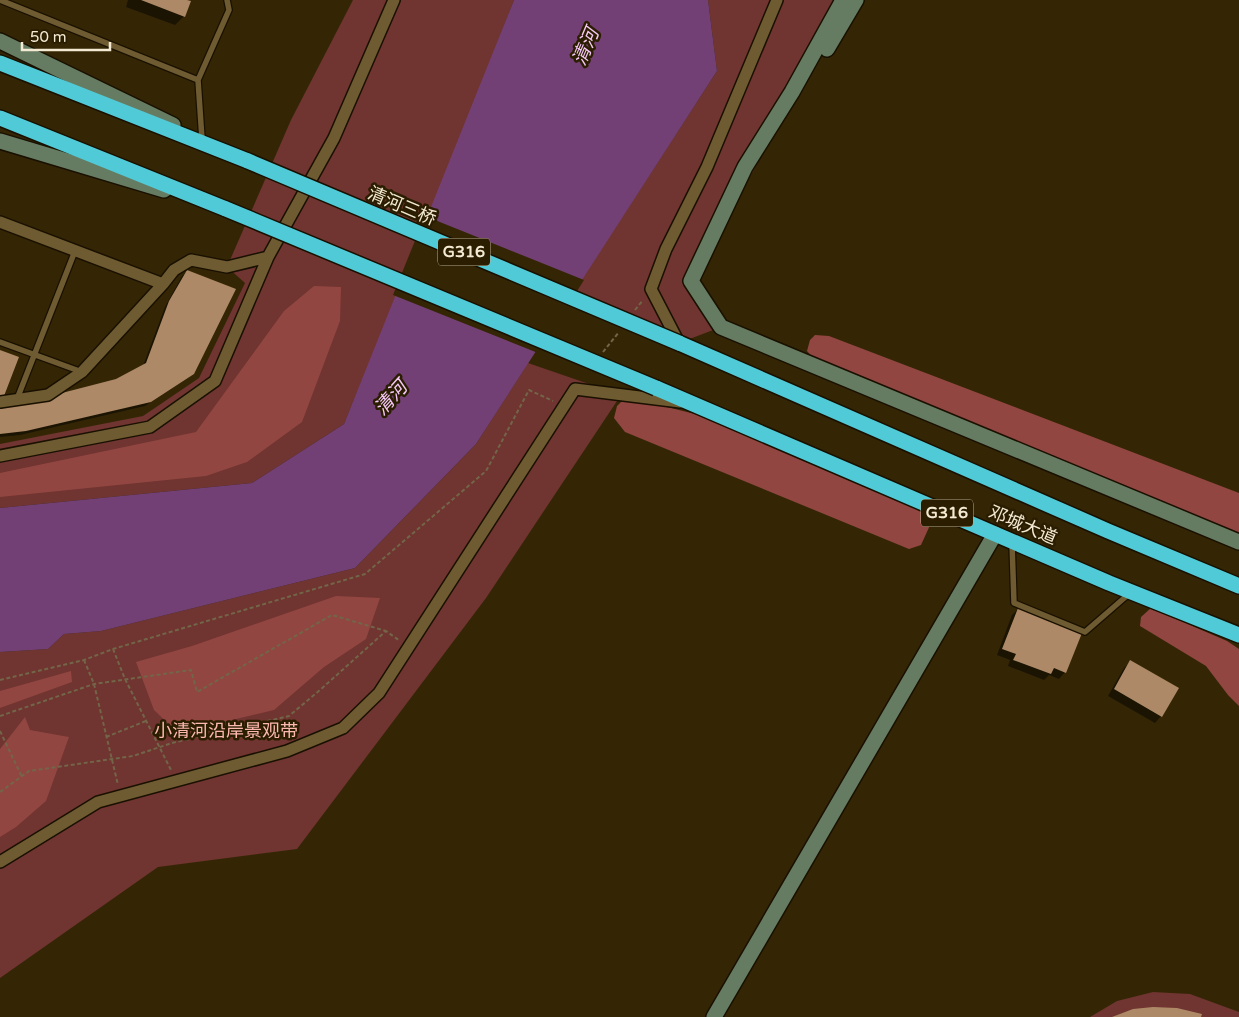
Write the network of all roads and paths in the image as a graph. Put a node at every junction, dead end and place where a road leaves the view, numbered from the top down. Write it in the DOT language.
graph roads {
  1 [pos="0,0"];
  2 [pos="227,0"];
  3 [pos="394,0"];
  4 [pos="777,0"];
  5 [pos="844,0"];
  6 [pos="856,0"];
  7 [pos="0,41"];
  8 [pos="0,63"];
  9 [pos="0,74"];
  10 [pos="198,80"];
  11 [pos="57,86"];
  12 [pos="0,108"];
  13 [pos="0,118"];
  14 [pos="43,135"];
  15 [pos="202,139"];
  16 [pos="0,141"];
  17 [pos="248,161"];
  18 [pos="745,167"];
  19 [pos="226,209"];
  20 [pos="0,222"];
  21 [pos="76,251"];
  22 [pos="268,257"];
  23 [pos="163,284"];
  24 [pos="651,289"];
  25 [pos="634,312"];
  26 [pos="622,327"];
  27 [pos="0,342"];
  28 [pos="679,343"];
  29 [pos="34,354"];
  30 [pos="598,358"];
  31 [pos="82,372"];
  32 [pos="16,399"];
  33 [pos="0,402"];
  34 [pos="692,403"];
  35 [pos="564,406"];
  36 [pos="0,456"];
  37 [pos="995,534"];
  38 [pos="1012,541"];
  39 [pos="1239,542"];
  40 [pos="1239,586"];
  41 [pos="1131,592"];
  42 [pos="386,632"];
  43 [pos="1239,636"];
  44 [pos="408,647"];
  45 [pos="113,649"];
  46 [pos="84,660"];
  47 [pos="125,679"];
  48 [pos="0,680"];
  49 [pos="94,684"];
  50 [pos="0,716"];
  51 [pos="146,721"];
  52 [pos="0,731"];
  53 [pos="106,737"];
  54 [pos="160,747"];
  55 [pos="112,759"];
  56 [pos="22,776"];
  57 [pos="176,781"];
  58 [pos="0,792"];
  59 [pos="121,796"];
  60 [pos="0,862"];
  61 [pos="714,1017"];
  1 -- 10 [label="lane"];
  2 -- 10 [label="lane"];
  3 -- 22 [label="street"];
  4 -- 24 [label="street"];
  5 -- 18 [label="street"];
  6 -- 18 [label="street"];
  7 -- 15 [label="street"];
  8 -- 11 [label="highway, G316"];
  9 -- 11 [label="highway"];
  10 -- 15 [label="lane"];
  11 -- 17 [label="highway, G316"];
  12 -- 14 [label="highway"];
  13 -- 14 [label="highway, G316"];
  14 -- 19 [label="highway, G316"];
  15 -- 17 [label="street"];
  16 -- 19 [label="street"];
  17 -- 28 [label="highway, 清河三桥 / G316, bridge"];
  18 -- 39 [label="street"];
  19 -- 34 [label="highway, 邓城大道 / G316, bridge"];
  20 -- 21 [label="street"];
  21 -- 23 [label="street"];
  21 -- 29 [label="lane"];
  22 -- 23 [label="street"];
  22 -- 36 [label="street"];
  23 -- 31 [label="street"];
  24 -- 25 [label="path"];
  24 -- 28 [label="street"];
  26 -- 30 [label="path"];
  27 -- 29 [label="lane"];
  28 -- 40 [label="highway, 邓城大道 / G316"];
  29 -- 31 [label="lane"];
  29 -- 32 [label="lane"];
  31 -- 32 [label="street"];
  32 -- 33 [label="street"];
  34 -- 35 [label="street"];
  34 -- 37 [label="highway, 邓城大道 / G316"];
  35 -- 44 [label="street"];
  35 -- 45 [label="path"];
  37 -- 38 [label="highway, 邓城大道 / G316"];
  37 -- 61 [label="street"];
  38 -- 41 [label="highway, 邓城大道 / G316"];
  38 -- 41 [label="lane"];
  41 -- 43 [label="highway, 邓城大道 / G316"];
  42 -- 44 [label="path"];
  42 -- 47 [label="path"];
  42 -- 54 [label="path"];
  44 -- 57 [label="street"];
  45 -- 46 [label="path"];
  45 -- 47 [label="path"];
  46 -- 48 [label="path"];
  46 -- 49 [label="path"];
  47 -- 49 [label="path"];
  47 -- 51 [label="path"];
  49 -- 50 [label="path"];
  49 -- 53 [label="path"];
  51 -- 53 [label="path"];
  51 -- 54 [label="path"];
  52 -- 56 [label="path"];
  53 -- 55 [label="path"];
  54 -- 55 [label="path"];
  54 -- 57 [label="path"];
  55 -- 56 [label="path"];
  55 -- 59 [label="path"];
  56 -- 58 [label="path"];
  57 -- 59 [label="street"];
  59 -- 60 [label="street"];
}
